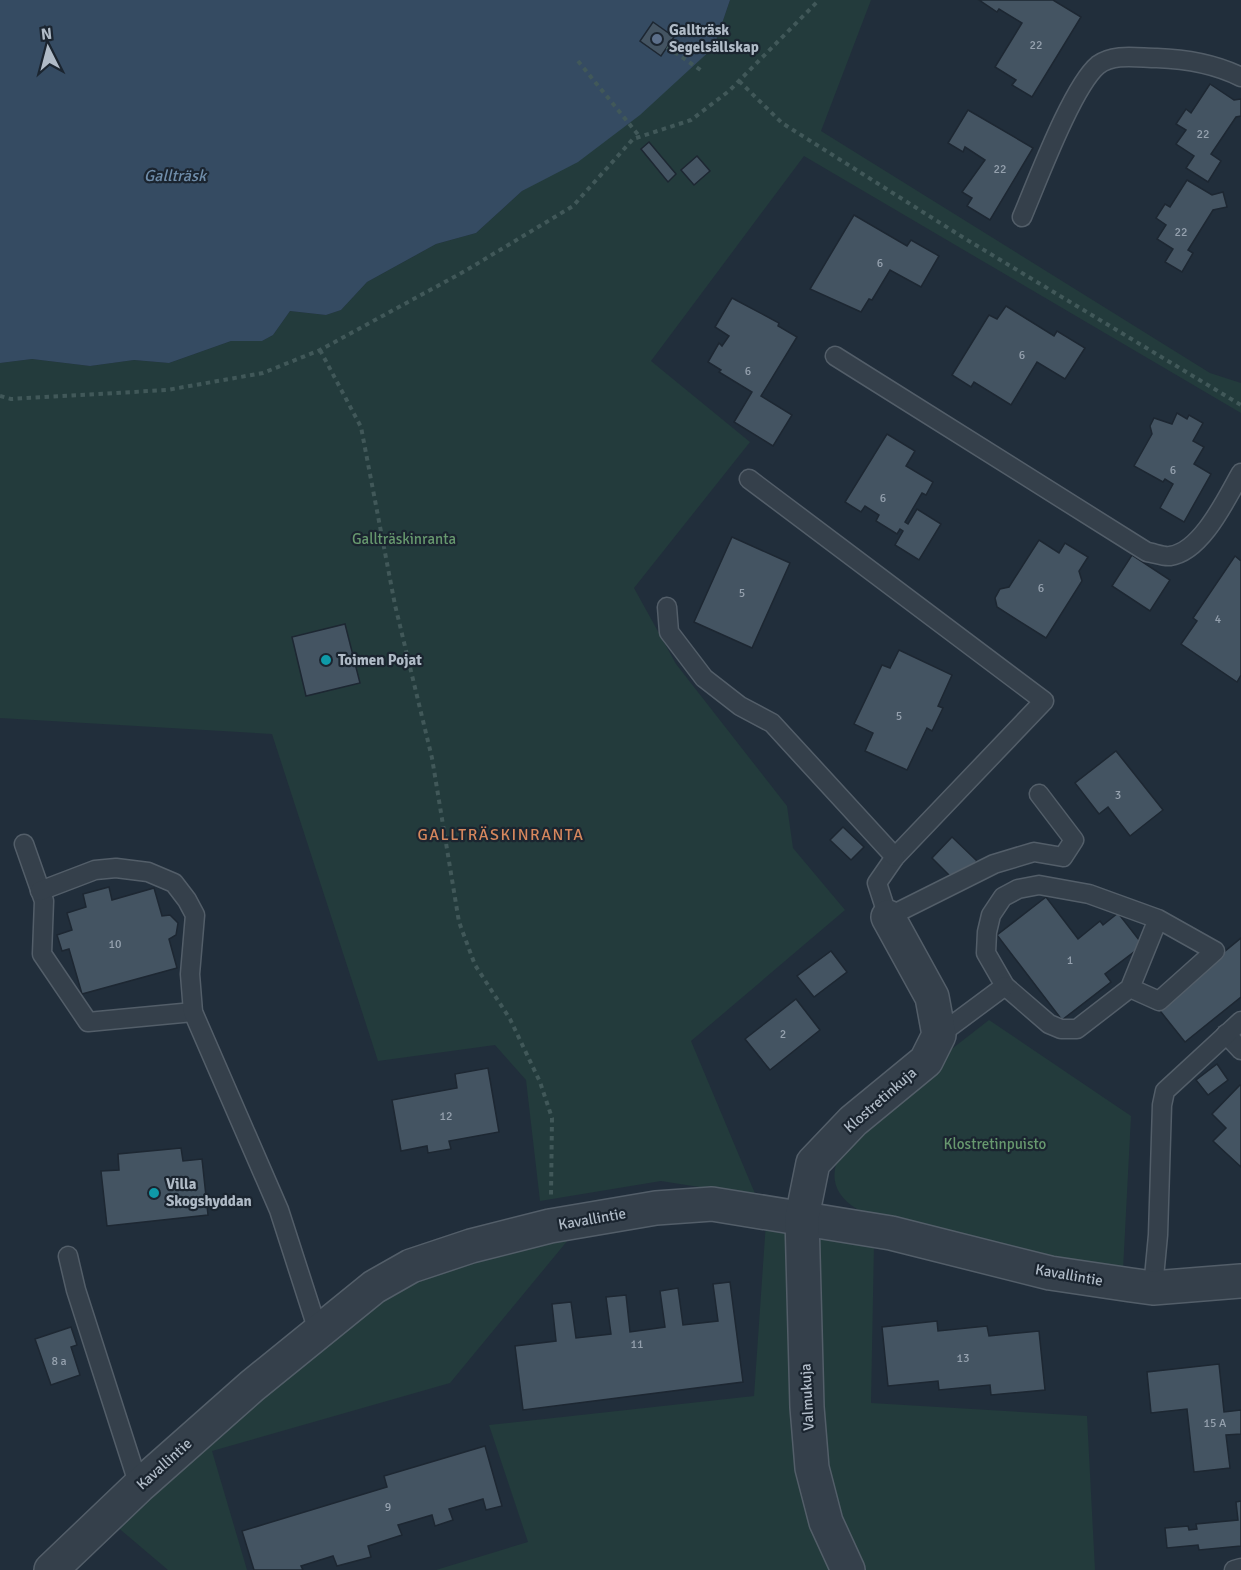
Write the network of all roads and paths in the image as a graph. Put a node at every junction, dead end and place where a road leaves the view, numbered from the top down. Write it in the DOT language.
graph roads {
  1 [pos="819,0"];
  2 [pos="667,47"];
  3 [pos="578,61"];
  4 [pos="702,71"];
  5 [pos="1241,77"];
  6 [pos="739,81"];
  7 [pos="640,137"];
  8 [pos="1022,217"];
  9 [pos="320,350"];
  10 [pos="834,356"];
  11 [pos="0,396"];
  12 [pos="1241,405"];
  13 [pos="1241,473"];
  14 [pos="749,478"];
  15 [pos="667,607"];
  16 [pos="1038,794"];
  17 [pos="24,844"];
  18 [pos="895,857"];
  19 [pos="40,891"];
  20 [pos="888,917"];
  21 [pos="1158,919"];
  22 [pos="1005,986"];
  23 [pos="1130,988"];
  24 [pos="193,1012"];
  25 [pos="1241,1021"];
  26 [pos="1226,1034"];
  27 [pos="939,1035"];
  28 [pos="1241,1050"];
  29 [pos="802,1217"];
  30 [pos="550,1226"];
  31 [pos="68,1256"];
  32 [pos="1241,1281"];
  33 [pos="1153,1288"];
  34 [pos="318,1331"];
  35 [pos="139,1486"];
  36 [pos="1241,1568"];
  37 [pos="51,1570"];
  38 [pos="848,1570"];
  39 [pos="1234,1570"];
  1 -- 6 [label="path"];
  2 -- 4 [label="path"];
  3 -- 7 [label="path"];
  5 -- 8 [label="lane"];
  6 -- 7 [label="path"];
  6 -- 12 [label="path"];
  7 -- 9 [label="path"];
  9 -- 11 [label="path"];
  9 -- 30 [label="path"];
  10 -- 13 [label="lane"];
  14 -- 18 [label="lane"];
  15 -- 18 [label="lane"];
  16 -- 20 [label="lane"];
  17 -- 19 [label="lane"];
  18 -- 20 [label="lane"];
  19 -- 24 [label="lane"];
  19 -- 24 [label="lane"];
  20 -- 27 [label="street"];
  21 -- 22 [label="lane"];
  21 -- 23 [label="lane"];
  21 -- 23 [label="lane"];
  22 -- 23 [label="lane"];
  22 -- 27 [label="lane"];
  24 -- 34 [label="lane"];
  25 -- 26 [label="lane"];
  26 -- 28 [label="lane"];
  26 -- 33 [label="lane"];
  27 -- 29 [label="street, Klostretinkuja"];
  29 -- 30 [label="street, Kavallintie"];
  29 -- 33 [label="street, Kavallintie"];
  29 -- 38 [label="street, Valmukuja"];
  30 -- 34 [label="street, Kavallintie"];
  31 -- 35 [label="lane"];
  32 -- 33 [label="street, Kavallintie"];
  34 -- 35 [label="street, Kavallintie"];
  35 -- 37 [label="street, Kavallintie"];
  36 -- 39 [label="lane"];
}
